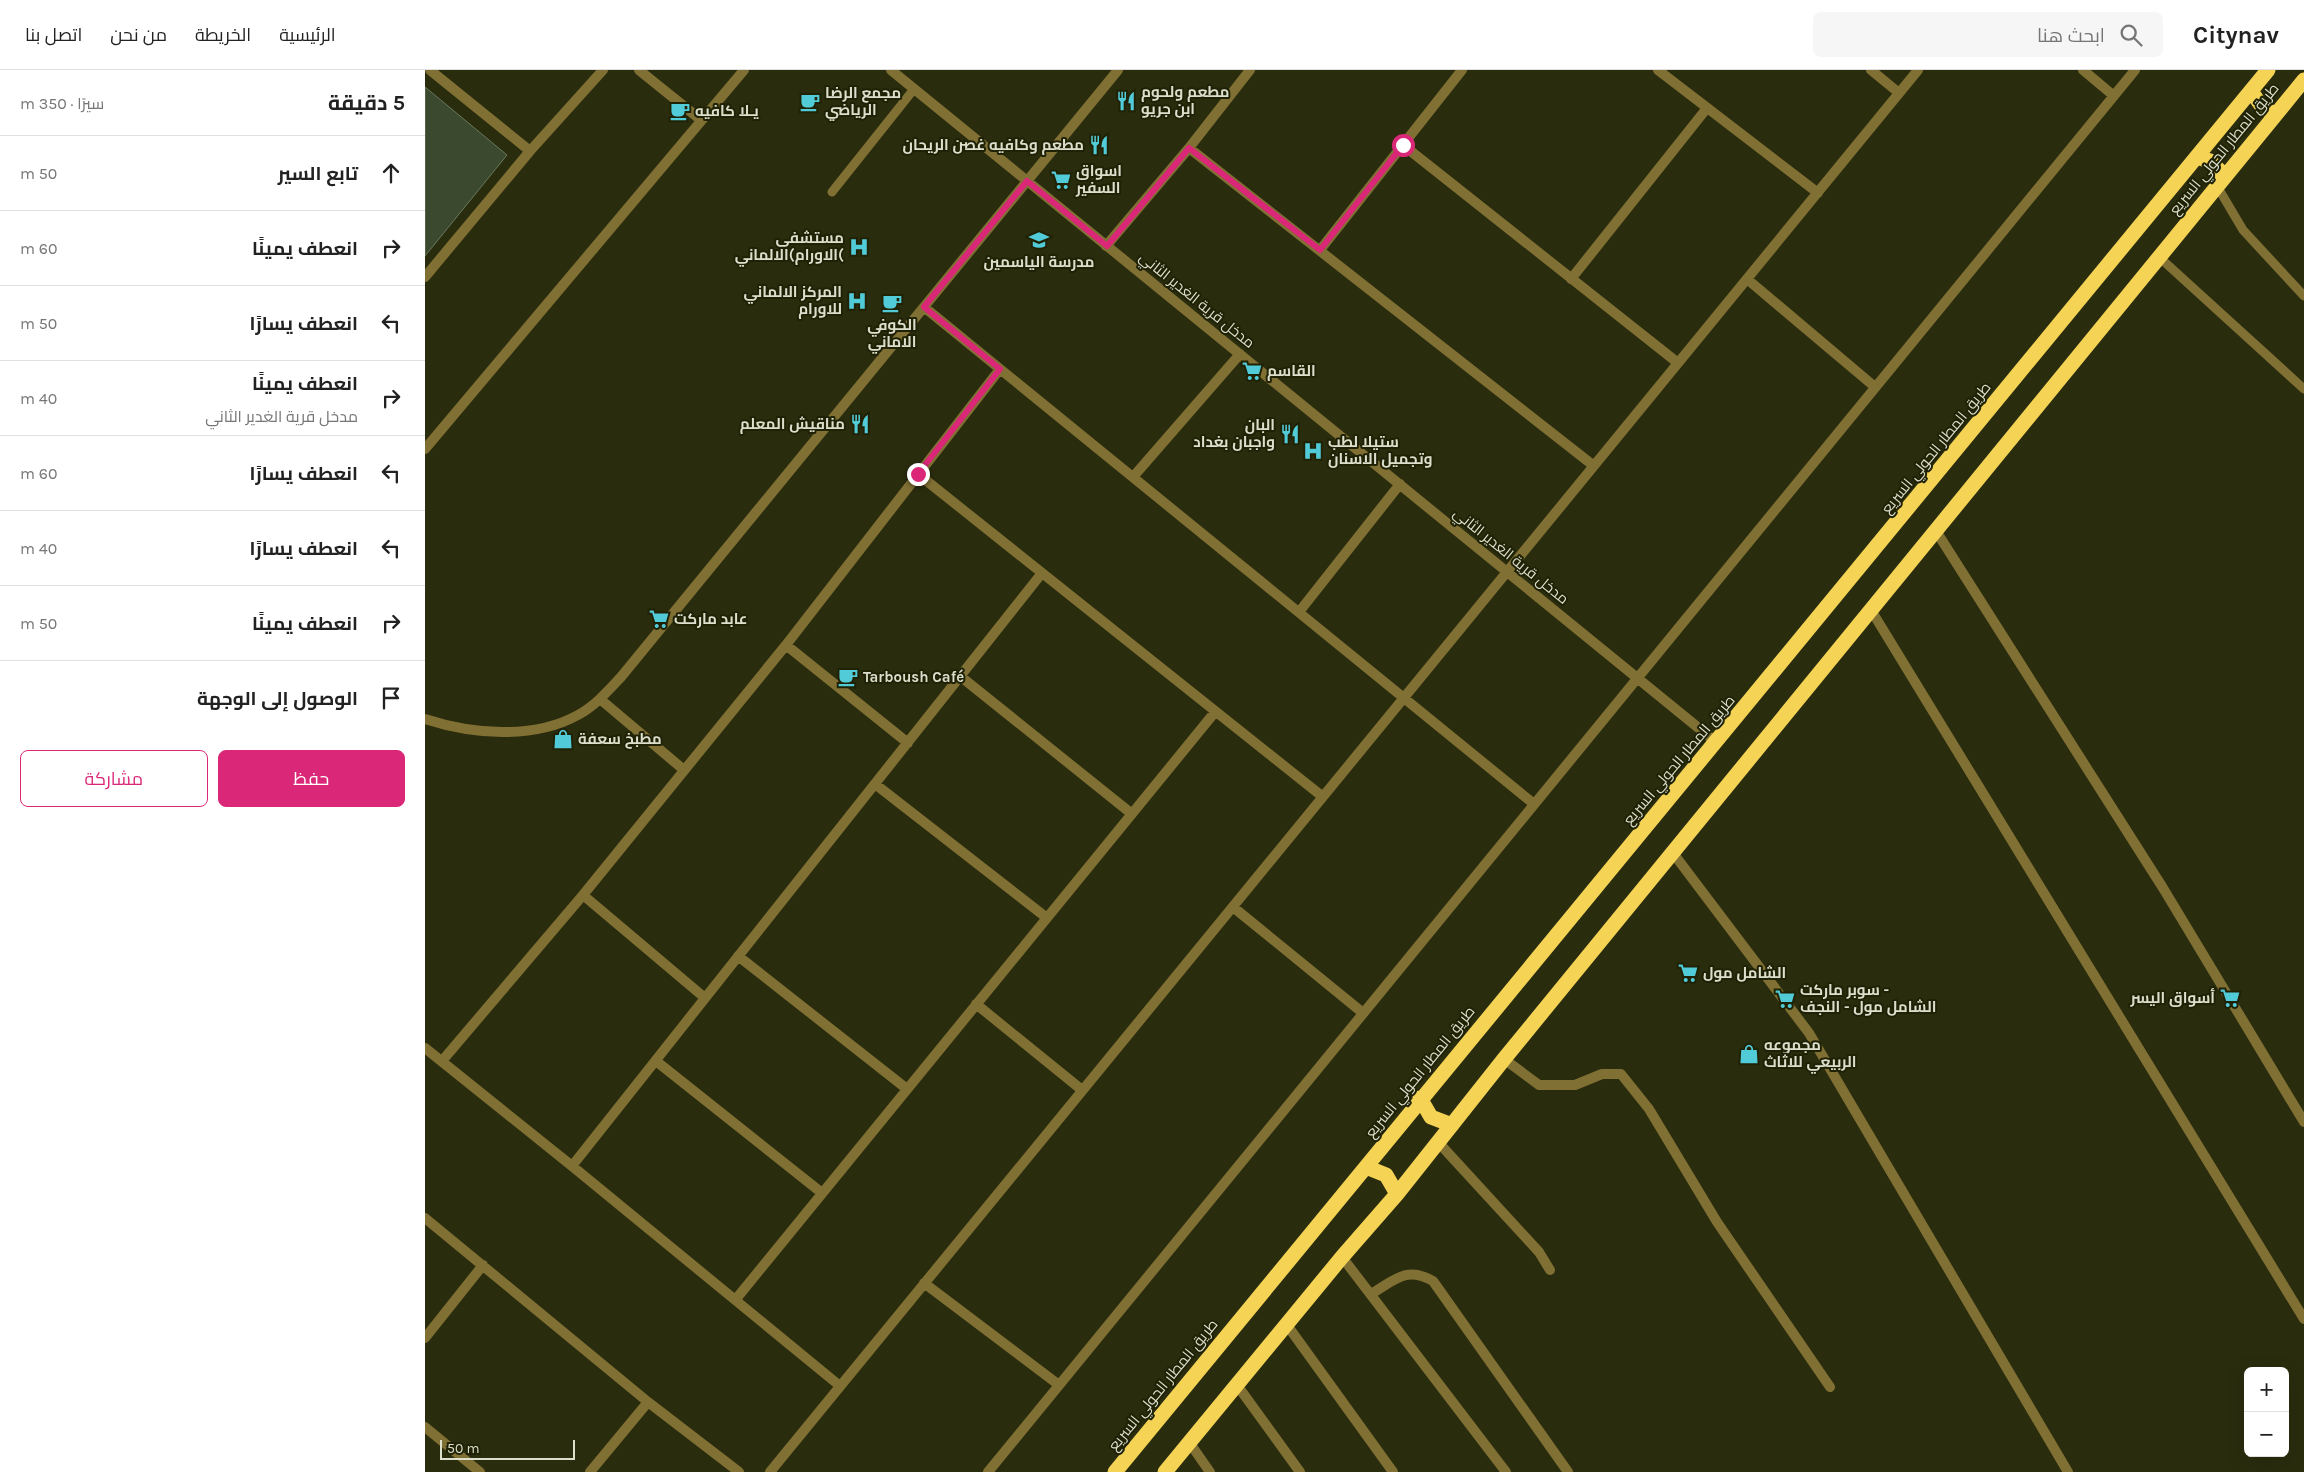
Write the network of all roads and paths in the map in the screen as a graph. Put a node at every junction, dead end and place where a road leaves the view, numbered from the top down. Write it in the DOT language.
graph roads {
  1 [pos="430,70"];
  2 [pos="603,70"];
  3 [pos="639,70"];
  4 [pos="744,70"];
  5 [pos="891,70"];
  6 [pos="1118,70"];
  7 [pos="1250,70"];
  8 [pos="1463,70"];
  9 [pos="1658,70"];
  10 [pos="1871,70"];
  11 [pos="1918,70"];
  12 [pos="2083,70"];
  13 [pos="2135,70"];
  14 [pos="2268,70"];
  15 [pos="2304,80"];
  16 [pos="914,89"];
  17 [pos="2251,91"];
  18 [pos="1899,93"];
  19 [pos="2114,96"];
  20 [pos="1707,108"];
  21 [pos="2276,114"];
  22 [pos="701,120"];
  23 [pos="1403,145"];
  24 [pos="1189,148"];
  25 [pos="530,151"];
  26 [pos="2197,157"];
  27 [pos="1027,181"];
  28 [pos="2221,181"];
  29 [pos="832,192"];
  30 [pos="1818,193"];
  31 [pos="1107,246"];
  32 [pos="1320,250"];
  33 [pos="2159,257"];
  34 [pos="425,277"];
  35 [pos="1571,279"];
  36 [pos="1747,279"];
  37 [pos="2304,296"];
  38 [pos="924,307"];
  39 [pos="1240,354"];
  40 [pos="1678,363"];
  41 [pos="1000,369"];
  42 [pos="1875,387"];
  43 [pos="2304,389"];
  44 [pos="425,449"];
  45 [pos="1594,466"];
  46 [pos="918,474"];
  47 [pos="1133,477"];
  48 [pos="1400,484"];
  49 [pos="1935,531"];
  50 [pos="1507,572"];
  51 [pos="1042,573"];
  52 [pos="1871,610"];
  53 [pos="1299,612"];
  54 [pos="786,645"];
  55 [pos="960,676"];
  56 [pos="1637,678"];
  57 [pos="1404,698"];
  58 [pos="600,700"];
  59 [pos="1215,712"];
  60 [pos="425,719"];
  61 [pos="908,743"];
  62 [pos="1717,743"];
  63 [pos="684,770"];
  64 [pos="875,784"];
  65 [pos="1323,797"];
  66 [pos="1534,804"];
  67 [pos="1132,814"];
  68 [pos="1673,852"];
  69 [pos="583,895"];
  70 [pos="1233,907"];
  71 [pos="1047,918"];
  72 [pos="738,956"];
  73 [pos="705,998"];
  74 [pos="976,1004"];
  75 [pos="1363,1013"];
  76 [pos="425,1048"];
  77 [pos="1504,1059"];
  78 [pos="442,1061"];
  79 [pos="655,1061"];
  80 [pos="907,1089"];
  81 [pos="1082,1090"];
  82 [pos="1420,1098"];
  83 [pos="2304,1122"];
  84 [pos="1452,1125"];
  85 [pos="1438,1142"];
  86 [pos="573,1166"];
  87 [pos="1366,1166"];
  88 [pos="822,1193"];
  89 [pos="1397,1194"];
  90 [pos="425,1218"];
  91 [pos="1342,1257"];
  92 [pos="483,1265"];
  93 [pos="1551,1270"];
  94 [pos="924,1283"];
  95 [pos="1371,1294"];
  96 [pos="736,1300"];
  97 [pos="2304,1319"];
  98 [pos="1287,1325"];
  99 [pos="425,1338"];
  100 [pos="1059,1385"];
  101 [pos="1237,1385"];
  102 [pos="840,1386"];
  103 [pos="1830,1388"];
  104 [pos="648,1402"];
  105 [pos="425,1427"];
  106 [pos="1189,1442"];
  107 [pos="480,1472"];
  108 [pos="590,1472"];
  109 [pos="739,1472"];
  110 [pos="769,1472"];
  111 [pos="988,1472"];
  112 [pos="1115,1472"];
  113 [pos="1165,1472"];
  114 [pos="1211,1472"];
  115 [pos="1300,1472"];
  116 [pos="1393,1472"];
  117 [pos="1506,1472"];
  118 [pos="1568,1472"];
  119 [pos="2068,1472"];
  1 -- 25 [label="street"];
  2 -- 25 [label="street"];
  3 -- 22 [label="street"];
  4 -- 22 [label="street"];
  5 -- 16 [label="street, مدخل قرية الغدير الثاني"];
  6 -- 27 [label="street"];
  7 -- 24 [label="street"];
  8 -- 23 [label="street"];
  9 -- 20 [label="street"];
  10 -- 18 [label="street"];
  11 -- 18 [label="street"];
  12 -- 19 [label="street"];
  13 -- 19 [label="street"];
  14 -- 17 [label="highway, طريق المطار الحولي السريع"];
  15 -- 21 [label="highway, طريق المطار الحولي السريع"];
  16 -- 27 [label="street, مدخل قرية الغدير الثاني"];
  16 -- 29 [label="lane"];
  17 -- 21 [label="highway"];
  17 -- 26 [label="highway, طريق المطار الحولي السريع"];
  18 -- 30 [label="street"];
  19 -- 42 [label="street"];
  20 -- 30 [label="street"];
  20 -- 35 [label="street"];
  21 -- 28 [label="highway, طريق المطار الحولي السريع"];
  22 -- 44 [label="street"];
  23 -- 32 [label="street"];
  23 -- 35 [label="street"];
  24 -- 31 [label="street"];
  24 -- 32 [label="street"];
  25 -- 34 [label="street"];
  26 -- 28 [label="highway"];
  26 -- 62 [label="highway, طريق المطار الحولي السريع"];
  27 -- 31 [label="street, مدخل قرية الغدير الثاني"];
  27 -- 38 [label="street"];
  28 -- 33 [label="highway, طريق المطار الحولي السريع"];
  28 -- 37 [label="lane"];
  30 -- 36 [label="street"];
  31 -- 39 [label="street, مدخل قرية الغدير الثاني"];
  32 -- 45 [label="street"];
  33 -- 43 [label="lane"];
  33 -- 49 [label="highway, طريق المطار الحولي السريع"];
  35 -- 40 [label="street"];
  36 -- 40 [label="street"];
  36 -- 42 [label="street"];
  38 -- 41 [label="street"];
  38 -- 58 [label="street"];
  39 -- 47 [label="street"];
  39 -- 48 [label="street, مدخل قرية الغدير الثاني"];
  40 -- 45 [label="street"];
  41 -- 46 [label="street"];
  41 -- 47 [label="street"];
  42 -- 56 [label="street"];
  45 -- 50 [label="street"];
  46 -- 51 [label="street"];
  46 -- 54 [label="street"];
  47 -- 53 [label="street"];
  48 -- 50 [label="street, مدخل قرية الغدير الثاني"];
  48 -- 53 [label="street"];
  49 -- 52 [label="highway, طريق المطار الحولي السريع"];
  49 -- 83 [label="street"];
  50 -- 56 [label="street, مدخل قرية الغدير الثاني"];
  50 -- 57 [label="street"];
  51 -- 55 [label="street"];
  51 -- 59 [label="street"];
  52 -- 68 [label="highway, طريق المطار الحولي السريع"];
  52 -- 97 [label="street"];
  53 -- 57 [label="street"];
  54 -- 61 [label="street"];
  54 -- 63 [label="street"];
  55 -- 61 [label="street"];
  55 -- 67 [label="street"];
  56 -- 62 [label="street, مدخل قرية الغدير الثاني"];
  56 -- 66 [label="street"];
  57 -- 65 [label="street"];
  57 -- 66 [label="street"];
  58 -- 60 [label="street"];
  58 -- 63 [label="street"];
  59 -- 65 [label="street"];
  59 -- 67 [label="street"];
  61 -- 64 [label="street"];
  62 -- 82 [label="highway, طريق المطار الحولي السريع"];
  63 -- 69 [label="street"];
  64 -- 71 [label="street"];
  64 -- 72 [label="street"];
  65 -- 70 [label="street"];
  66 -- 75 [label="street"];
  67 -- 71 [label="street"];
  68 -- 77 [label="highway, طريق المطار الحولي السريع"];
  68 -- 119 [label="street"];
  69 -- 73 [label="street"];
  69 -- 78 [label="street"];
  70 -- 75 [label="street"];
  70 -- 81 [label="street"];
  71 -- 74 [label="street"];
  72 -- 73 [label="street"];
  72 -- 80 [label="street"];
  73 -- 79 [label="street"];
  74 -- 80 [label="street"];
  74 -- 81 [label="street"];
  75 -- 100 [label="street"];
  76 -- 78 [label="street"];
  77 -- 84 [label="highway, طريق المطار الحولي السريع"];
  77 -- 103 [label="street"];
  78 -- 86 [label="street"];
  79 -- 86 [label="street"];
  79 -- 88 [label="street"];
  80 -- 88 [label="street"];
  81 -- 94 [label="street"];
  82 -- 84 [label="highway"];
  82 -- 87 [label="highway, طريق المطار الحولي السريع"];
  84 -- 85 [label="highway, طريق المطار الحولي السريع"];
  85 -- 89 [label="highway, طريق المطار الحولي السريع"];
  85 -- 93 [label="street"];
  86 -- 96 [label="street"];
  87 -- 89 [label="highway"];
  87 -- 112 [label="highway, طريق المطار الحولي السريع"];
  88 -- 96 [label="street"];
  89 -- 91 [label="highway, طريق المطار الحولي السريع"];
  90 -- 92 [label="street"];
  91 -- 95 [label="street"];
  91 -- 98 [label="highway, طريق المطار الحولي السريع"];
  92 -- 99 [label="street"];
  92 -- 104 [label="street"];
  94 -- 100 [label="street"];
  94 -- 102 [label="street"];
  95 -- 117 [label="street"];
  95 -- 118 [label="street"];
  96 -- 102 [label="street"];
  98 -- 101 [label="highway, طريق المطار الحولي السريع"];
  98 -- 116 [label="street"];
  100 -- 111 [label="street"];
  101 -- 106 [label="highway, طريق المطار الحولي السريع"];
  101 -- 115 [label="street"];
  102 -- 110 [label="street"];
  104 -- 108 [label="street"];
  104 -- 109 [label="street"];
  105 -- 107 [label="street"];
  106 -- 113 [label="highway, طريق المطار الحولي السريع"];
  106 -- 114 [label="street"];
}
